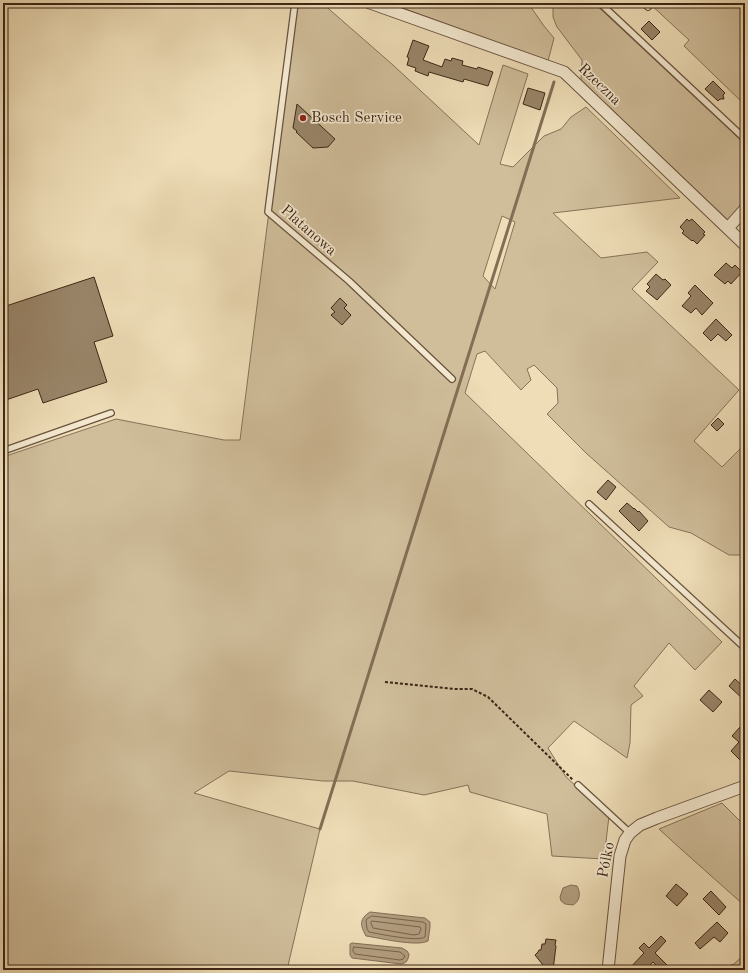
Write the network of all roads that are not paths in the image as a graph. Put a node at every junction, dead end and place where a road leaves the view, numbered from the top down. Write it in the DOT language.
graph roads {
  1 [pos="295,3"];
  2 [pos="370,3"];
  3 [pos="600,3"];
  4 [pos="745,139"];
  5 [pos="745,209"];
  6 [pos="728,228"];
  7 [pos="745,245"];
  8 [pos="452,379"];
  9 [pos="111,413"];
  10 [pos="3,451"];
  11 [pos="589,504"];
  12 [pos="745,648"];
  13 [pos="578,785"];
  14 [pos="745,786"];
  15 [pos="630,832"];
  16 [pos="608,970"];
  1 -- 8 [label="lane, Platanowa"];
  2 -- 6 [label="street, Rzeczna"];
  3 -- 4 [label="lane"];
  5 -- 6 [label="street"];
  6 -- 7 [label="street, Rzeczna"];
  9 -- 10 [label="lane"];
  11 -- 12 [label="lane"];
  13 -- 15 [label="lane"];
  14 -- 15 [label="street, Pólko"];
  15 -- 16 [label="street, Pólko"];
}
